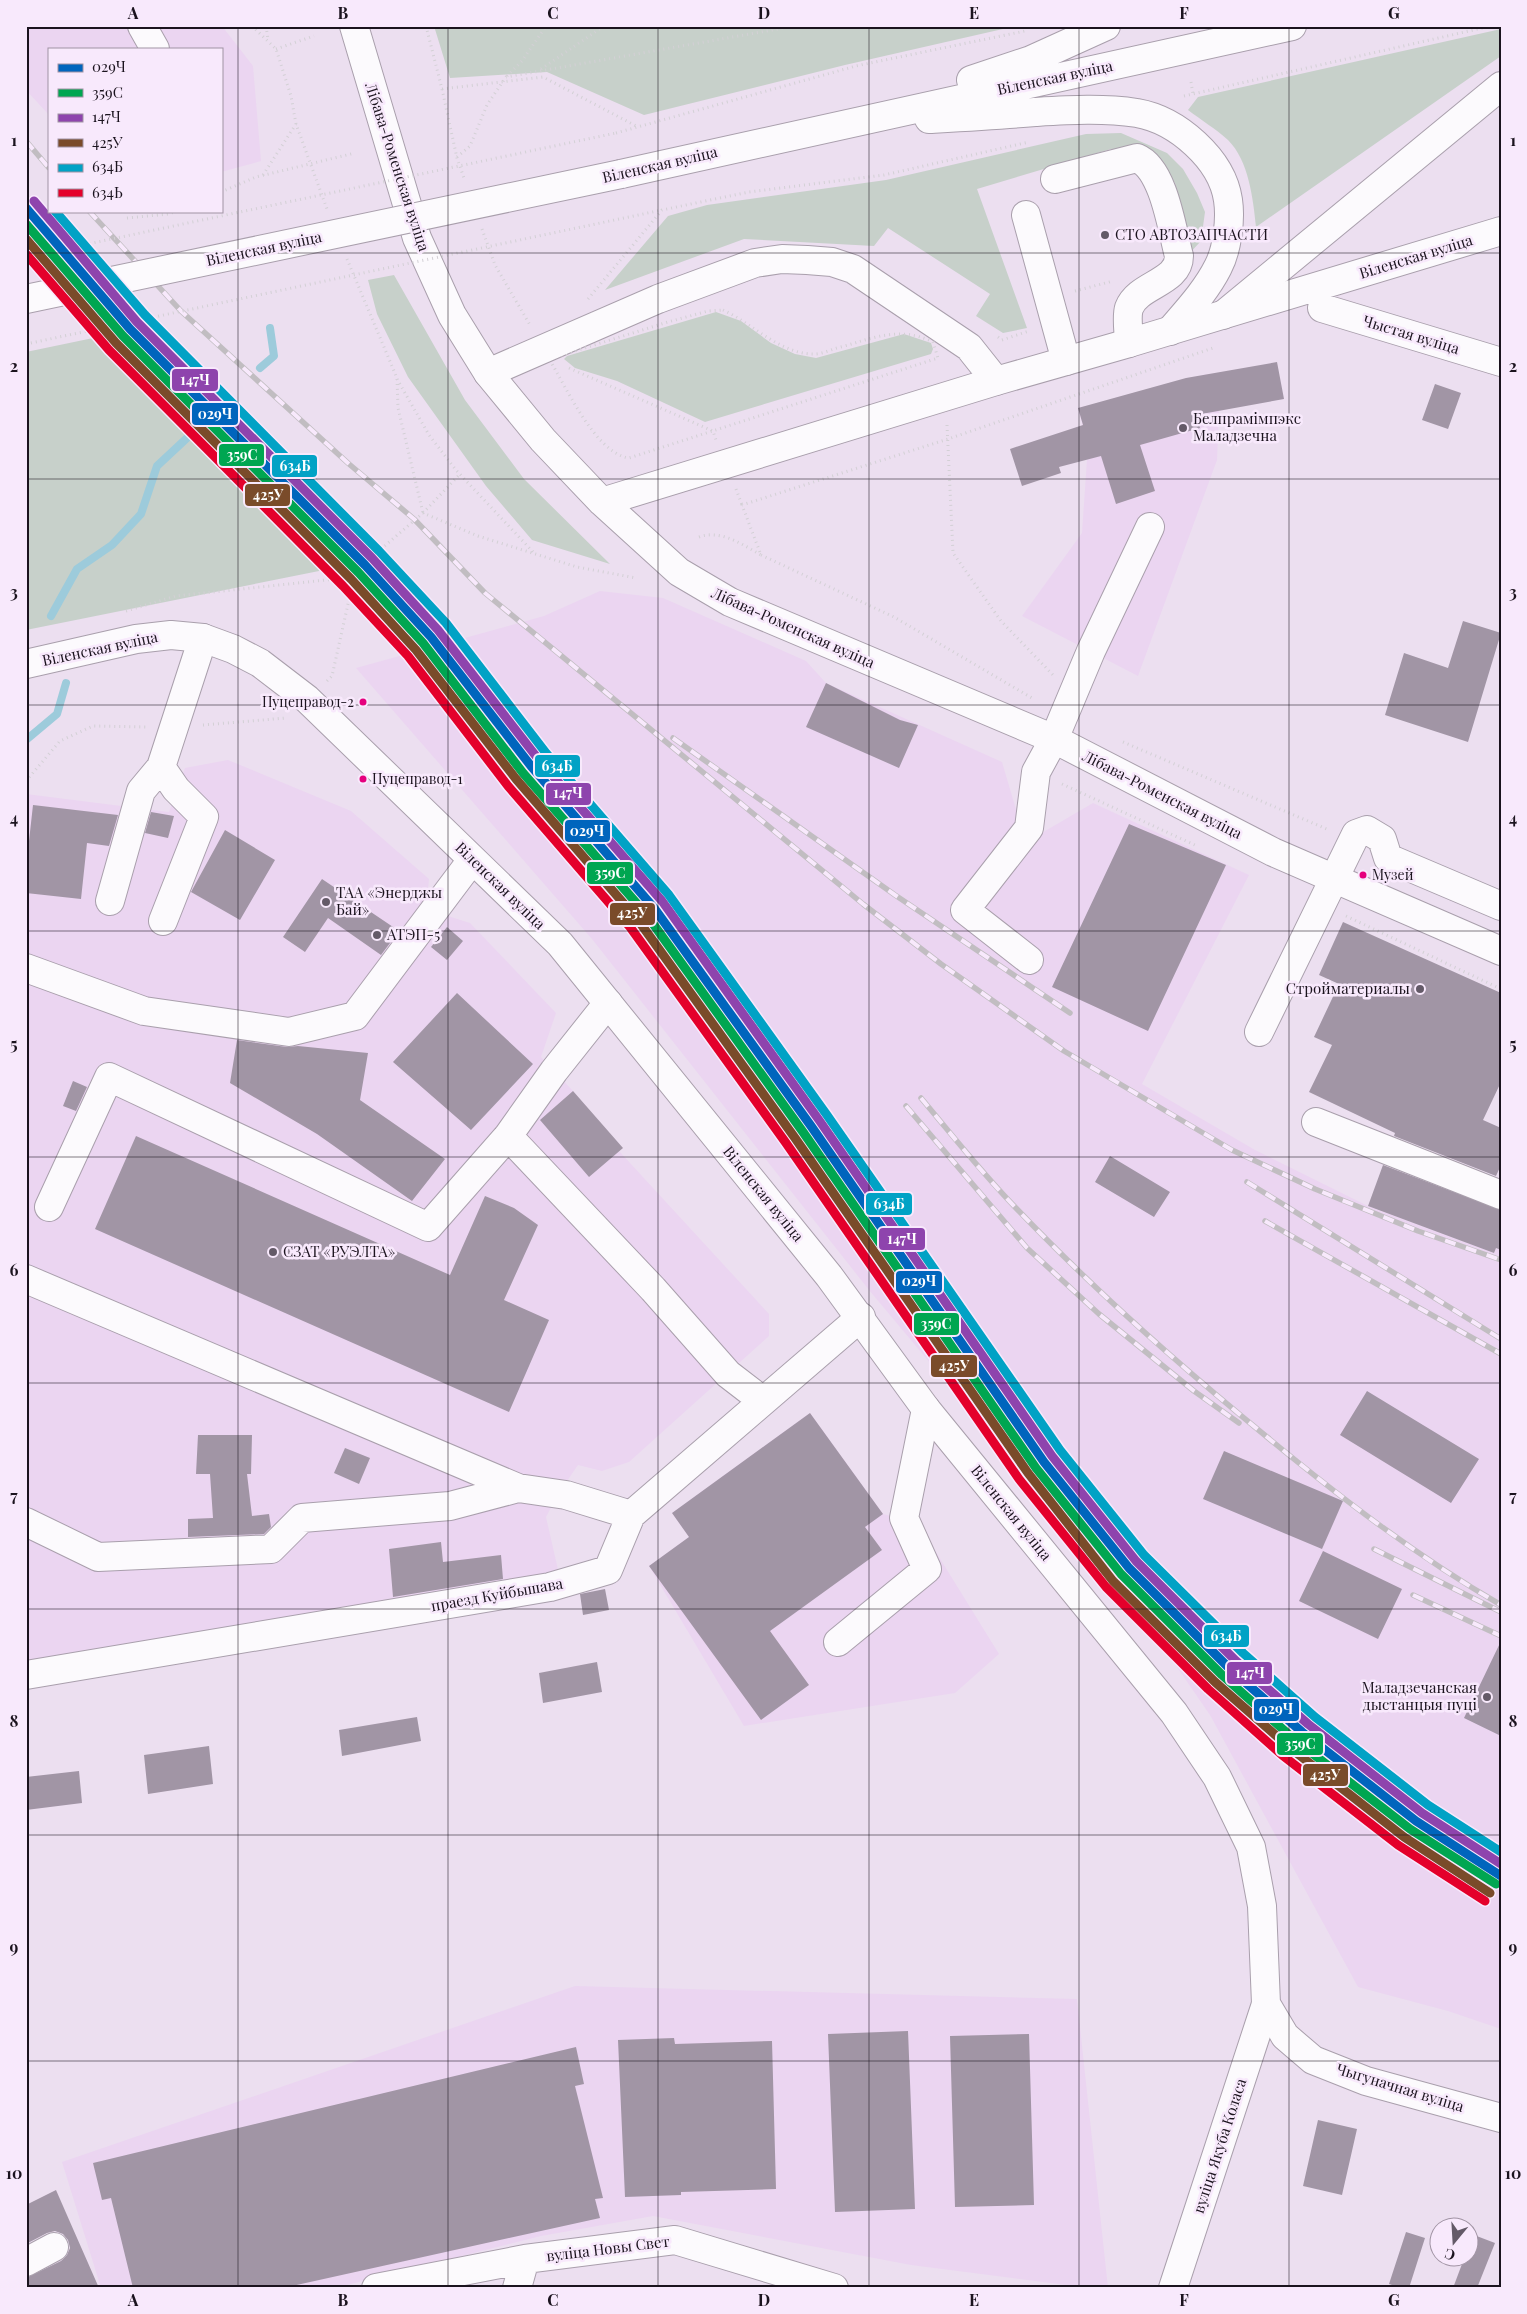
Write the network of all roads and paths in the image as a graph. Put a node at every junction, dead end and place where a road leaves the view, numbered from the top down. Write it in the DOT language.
graph roads {
  1 [pos="142,26"];
  2 [pos="252,26"];
  3 [pos="266,26"];
  4 [pos="354,26"];
  5 [pos="426,26"];
  6 [pos="546,26"];
  7 [pos="604,26"];
  8 [pos="796,26"];
  9 [pos="1106,26"];
  10 [pos="1292,26"];
  11 [pos="1491,26"];
  12 [pos="1029,30"];
  13 [pos="314,36"];
  14 [pos="268,40"];
  15 [pos="154,48"];
  16 [pos="276,49"];
  17 [pos="538,71"];
  18 [pos="506,76"];
  19 [pos="502,82"];
  20 [pos="1191,82"];
  21 [pos="1501,86"];
  22 [pos="442,89"];
  23 [pos="1194,94"];
  24 [pos="1184,96"];
  25 [pos="296,124"];
  26 [pos="838,124"];
  27 [pos="638,128"];
  28 [pos="1039,139"];
  29 [pos="355,152"];
  30 [pos="457,158"];
  31 [pos="310,164"];
  32 [pos="262,175"];
  33 [pos="1055,178"];
  34 [pos="466,184"];
  35 [pos="222,192"];
  36 [pos="328,210"];
  37 [pos="662,210"];
  38 [pos="174,212"];
  39 [pos="1026,215"];
  40 [pos="127,218"];
  41 [pos="479,220"];
  42 [pos="1501,231"];
  43 [pos="346,256"];
  44 [pos="26,257"];
  45 [pos="26,299"];
  46 [pos="586,302"];
  47 [pos="1322,308"];
  48 [pos="1223,315"];
  49 [pos="668,322"];
  50 [pos="539,323"];
  51 [pos="1030,330"];
  52 [pos="1170,331"];
  53 [pos="1002,340"];
  54 [pos="1129,343"];
  55 [pos="26,344"];
  56 [pos="1214,348"];
  57 [pos="1066,361"];
  58 [pos="1501,362"];
  59 [pos="559,364"];
  60 [pos="567,367"];
  61 [pos="488,373"];
  62 [pos="397,378"];
  63 [pos="996,381"];
  64 [pos="946,397"];
  65 [pos="713,431"];
  66 [pos="717,440"];
  67 [pos="948,440"];
  68 [pos="460,474"];
  69 [pos="732,480"];
  70 [pos="602,502"];
  71 [pos="742,505"];
  72 [pos="423,513"];
  73 [pos="1150,527"];
  74 [pos="699,537"];
  75 [pos="536,554"];
  76 [pos="761,555"];
  77 [pos="636,578"];
  78 [pos="120,613"];
  79 [pos="203,638"];
  80 [pos="26,664"];
  81 [pos="1063,716"];
  82 [pos="1116,739"];
  83 [pos="161,767"];
  84 [pos="1353,840"];
  85 [pos="472,860"];
  86 [pos="1334,878"];
  87 [pos="110,902"];
  88 [pos="1321,904"];
  89 [pos="1501,906"];
  90 [pos="163,921"];
  91 [pos="1501,950"];
  92 [pos="1029,960"];
  93 [pos="26,968"];
  94 [pos="1501,989"];
  95 [pos="608,1002"];
  96 [pos="1259,1032"];
  97 [pos="1316,1122"];
  98 [pos="508,1136"];
  99 [pos="1501,1195"];
  100 [pos="49,1207"];
  101 [pos="26,1279"];
  102 [pos="861,1317"];
  103 [pos="763,1401"];
  104 [pos="926,1409"];
  105 [pos="518,1488"];
  106 [pos="631,1515"];
  107 [pos="26,1522"];
  108 [pos="838,1642"];
  109 [pos="26,1675"];
  110 [pos="1266,2004"];
  111 [pos="1501,2118"];
  112 [pos="54,2247"];
  113 [pos="526,2259"];
  114 [pos="26,2262"];
  115 [pos="376,2288"];
  116 [pos="517,2288"];
  117 [pos="834,2288"];
  118 [pos="1173,2288"];
  1 -- 15 [label="main road"];
  2 -- 14 [label="path"];
  3 -- 14 [label="path"];
  4 -- 61 [label="main road, Лібава-Роменская вуліца"];
  5 -- 22 [label="path"];
  6 -- 18 [label="path"];
  7 -- 17 [label="path"];
  8 -- 17 [label="path"];
  9 -- 26 [label="main road"];
  10 -- 26 [label="main road, Віленская вуліца"];
  11 -- 23 [label="path"];
  12 -- 27 [label="path"];
  13 -- 16 [label="path"];
  14 -- 16 [label="path"];
  16 -- 25 [label="path"];
  17 -- 18 [label="path"];
  18 -- 19 [label="path"];
  19 -- 22 [label="path"];
  19 -- 27 [label="path"];
  19 -- 30 [label="path"];
  20 -- 23 [label="path"];
  21 -- 48 [label="main road"];
  22 -- 30 [label="path"];
  23 -- 24 [label="path"];
  25 -- 31 [label="path"];
  25 -- 32 [label="path"];
  26 -- 45 [label="main road, Віленская вуліца, bridge"];
  26 -- 52 [label="main road"];
  27 -- 44 [label="path, bridge"];
  28 -- 37 [label="path"];
  29 -- 31 [label="path"];
  30 -- 34 [label="path"];
  31 -- 32 [label="path"];
  31 -- 36 [label="path"];
  32 -- 35 [label="path"];
  33 -- 54 [label="main road"];
  37 -- 46 [label="path"];
  37 -- 55 [label="path, bridge"];
  38 -- 40 [label="path"];
  39 -- 57 [label="main road"];
  41 -- 50 [label="path"];
  42 -- 48 [label="main road, Віленская вуліца"];
  43 -- 62 [label="path"];
  47 -- 58 [label="main road, Чыстая вуліца"];
  48 -- 52 [label="main road, Віленская вуліца"];
  49 -- 65 [label="path"];
  51 -- 53 [label="path"];
  52 -- 54 [label="main road, Віленская вуліца"];
  54 -- 57 [label="main road, Віленская вуліца"];
  56 -- 67 [label="path"];
  57 -- 63 [label="main road, Віленская вуліца"];
  59 -- 65 [label="path"];
  60 -- 65 [label="path"];
  61 -- 63 [label="main road"];
  61 -- 70 [label="main road, Лібава-Роменская вуліца"];
  62 -- 68 [label="path"];
  62 -- 72 [label="path"];
  63 -- 64 [label="main road, Віленская вуліца"];
  64 -- 67 [label="path"];
  64 -- 70 [label="main road, Віленская вуліца"];
  65 -- 66 [label="path"];
  67 -- 71 [label="path"];
  67 -- 81 [label="path"];
  68 -- 72 [label="path"];
  68 -- 75 [label="path"];
  69 -- 71 [label="path"];
  70 -- 81 [label="main road, Лібава-Роменская вуліца"];
  71 -- 76 [label="path"];
  72 -- 75 [label="path"];
  72 -- 78 [label="path"];
  73 -- 81 [label="main road"];
  74 -- 76 [label="path"];
  75 -- 77 [label="path"];
  76 -- 81 [label="path"];
  79 -- 80 [label="main road, Віленская вуліца"];
  79 -- 83 [label="main road"];
  79 -- 85 [label="main road, Віленская вуліца"];
  81 -- 86 [label="main road, Лібава-Роменская вуліца"];
  81 -- 92 [label="main road"];
  82 -- 84 [label="path"];
  83 -- 87 [label="main road"];
  83 -- 90 [label="main road"];
  84 -- 86 [label="main road"];
  84 -- 89 [label="main road"];
  85 -- 93 [label="main road"];
  85 -- 95 [label="main road, Віленская вуліца"];
  86 -- 88 [label="main road"];
  86 -- 91 [label="main road, Лібава-Роменская вуліца"];
  88 -- 94 [label="path"];
  88 -- 96 [label="main road"];
  95 -- 98 [label="main road"];
  95 -- 102 [label="main road, Віленская вуліца"];
  97 -- 99 [label="main road"];
  98 -- 100 [label="main road"];
  98 -- 103 [label="main road"];
  101 -- 105 [label="main road"];
  102 -- 103 [label="main road, праезд Куйбышава"];
  102 -- 104 [label="main road, Віленская вуліца"];
  103 -- 106 [label="main road, праезд Куйбышава"];
  104 -- 108 [label="main road"];
  104 -- 110 [label="main road, Віленская вуліца"];
  105 -- 106 [label="main road"];
  105 -- 107 [label="main road"];
  106 -- 109 [label="main road, праезд Куйбышава"];
  110 -- 111 [label="main road, Чыгуначная вуліца"];
  110 -- 118 [label="main road, вуліца Якуба Коласа"];
  112 -- 114 [label="main road"];
  113 -- 115 [label="main road, вуліца Новы Свет"];
  113 -- 116 [label="main road, вуліца Новы Свет"];
  113 -- 117 [label="main road, вуліца Новы Свет"];
}
